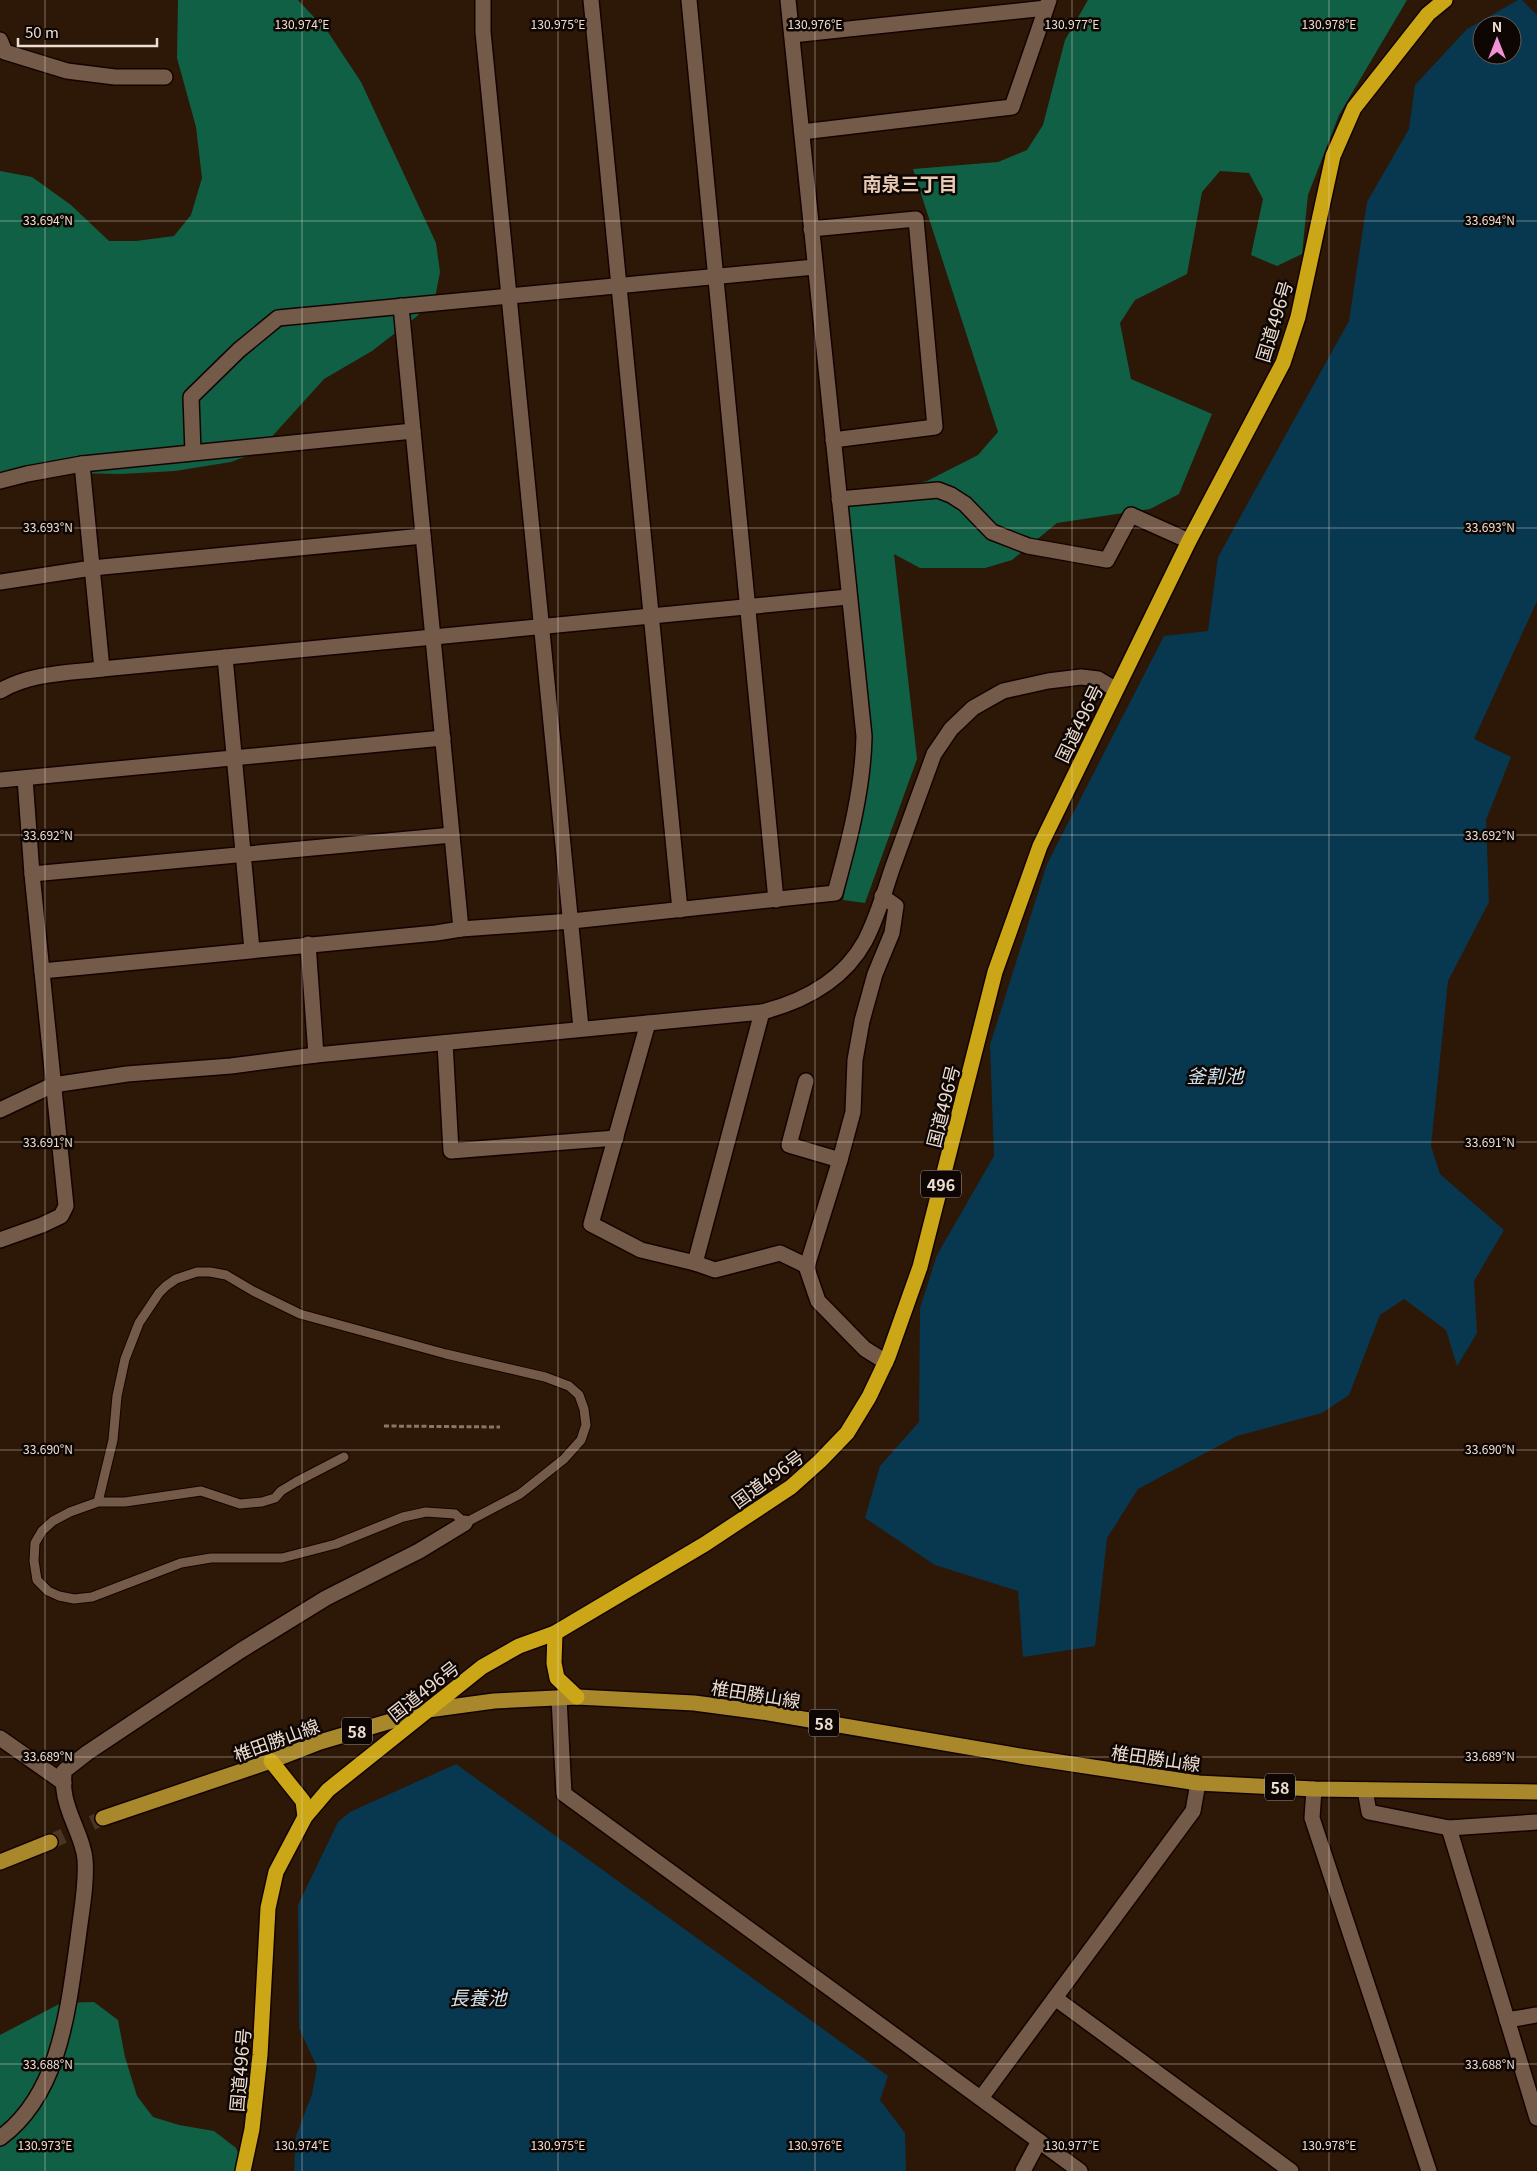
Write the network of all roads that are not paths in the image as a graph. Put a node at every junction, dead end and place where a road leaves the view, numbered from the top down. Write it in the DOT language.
graph roads {
  1 [pos="483,0"];
  2 [pos="591,0"];
  3 [pos="689,0"];
  4 [pos="788,0"];
  5 [pos="1445,0"];
  6 [pos="1047,4"];
  7 [pos="792,35"];
  8 [pos="0,40"];
  9 [pos="165,77"];
  10 [pos="802,132"];
  11 [pos="811,228"];
  12 [pos="815,267"];
  13 [pos="716,277"];
  14 [pos="619,286"];
  15 [pos="509,296"];
  16 [pos="401,306"];
  17 [pos="413,431"];
  18 [pos="833,440"];
  19 [pos="193,452"];
  20 [pos="82,464"];
  21 [pos="0,482"];
  22 [pos="839,499"];
  23 [pos="423,536"];
  24 [pos="1189,541"];
  25 [pos="92,568"];
  26 [pos="0,582"];
  27 [pos="848,597"];
  28 [pos="748,607"];
  29 [pos="651,616"];
  30 [pos="542,626"];
  31 [pos="433,637"];
  32 [pos="226,657"];
  33 [pos="102,669"];
  34 [pos="1115,689"];
  35 [pos="0,691"];
  36 [pos="442,738"];
  37 [pos="235,758"];
  38 [pos="25,778"];
  39 [pos="0,780"];
  40 [pos="452,834"];
  41 [pos="244,854"];
  42 [pos="32,874"];
  43 [pos="882,896"];
  44 [pos="776,900"];
  45 [pos="680,910"];
  46 [pos="572,921"];
  47 [pos="461,929"];
  48 [pos="308,944"];
  49 [pos="252,950"];
  50 [pos="42,971"];
  51 [pos="762,1012"];
  52 [pos="648,1023"];
  53 [pos="581,1028"];
  54 [pos="445,1043"];
  55 [pos="316,1055"];
  56 [pos="806,1081"];
  57 [pos="53,1085"];
  58 [pos="0,1110"];
  59 [pos="616,1138"];
  60 [pos="840,1160"];
  61 [pos="0,1240"];
  62 [pos="694,1263"];
  63 [pos="806,1266"];
  64 [pos="886,1362"];
  65 [pos="344,1457"];
  66 [pos="98,1502"];
  67 [pos="465,1523"];
  68 [pos="555,1633"];
  69 [pos="577,1697"];
  70 [pos="559,1698"];
  71 [pos="428,1710"];
  72 [pos="0,1738"];
  73 [pos="271,1761"];
  74 [pos="64,1783"];
  75 [pos="1198,1783"];
  76 [pos="1314,1789"];
  77 [pos="1365,1790"];
  78 [pos="1537,1792"];
  79 [pos="305,1817"];
  80 [pos="103,1818"];
  81 [pos="1537,1822"];
  82 [pos="1449,1828"];
  83 [pos="50,1842"];
  84 [pos="0,1862"];
  85 [pos="1055,1998"];
  86 [pos="1537,2015"];
  87 [pos="1507,2020"];
  88 [pos="982,2098"];
  89 [pos="1537,2118"];
  90 [pos="0,2138"];
  91 [pos="1039,2141"];
  92 [pos="242,2171"];
  93 [pos="1023,2171"];
  94 [pos="1080,2171"];
  95 [pos="1291,2171"];
  96 [pos="1429,2171"];
  1 -- 15 [label="street"];
  2 -- 14 [label="street"];
  3 -- 13 [label="street"];
  4 -- 7 [label="street"];
  5 -- 24 [label="highway, 国道496号 / 496"];
  6 -- 7 [label="street"];
  6 -- 10 [label="street"];
  7 -- 10 [label="street"];
  8 -- 9 [label="street"];
  10 -- 11 [label="street"];
  11 -- 12 [label="street"];
  11 -- 18 [label="street"];
  12 -- 13 [label="street"];
  12 -- 18 [label="street"];
  13 -- 14 [label="street"];
  13 -- 28 [label="street"];
  14 -- 15 [label="street"];
  14 -- 29 [label="street"];
  15 -- 16 [label="street"];
  15 -- 30 [label="street"];
  16 -- 17 [label="street"];
  16 -- 19 [label="street"];
  17 -- 19 [label="street"];
  17 -- 23 [label="street"];
  18 -- 22 [label="street"];
  19 -- 20 [label="street"];
  20 -- 21 [label="street"];
  20 -- 25 [label="street"];
  22 -- 24 [label="street"];
  22 -- 27 [label="street"];
  23 -- 25 [label="street"];
  23 -- 31 [label="street"];
  24 -- 34 [label="highway, 国道496号 / 496"];
  25 -- 26 [label="street"];
  25 -- 33 [label="street"];
  27 -- 28 [label="street"];
  27 -- 44 [label="street"];
  28 -- 29 [label="street"];
  28 -- 44 [label="street"];
  29 -- 30 [label="street"];
  29 -- 45 [label="street"];
  30 -- 31 [label="street"];
  30 -- 46 [label="street"];
  31 -- 32 [label="street"];
  31 -- 36 [label="street"];
  32 -- 33 [label="street"];
  32 -- 37 [label="street"];
  33 -- 35 [label="street"];
  34 -- 43 [label="street"];
  34 -- 64 [label="highway, 国道496号 / 496"];
  36 -- 37 [label="street"];
  36 -- 40 [label="street"];
  37 -- 38 [label="street"];
  37 -- 41 [label="street"];
  38 -- 39 [label="street"];
  38 -- 42 [label="street"];
  40 -- 41 [label="street"];
  40 -- 47 [label="street"];
  41 -- 42 [label="street"];
  41 -- 49 [label="street"];
  42 -- 50 [label="street"];
  43 -- 51 [label="street"];
  43 -- 60 [label="street"];
  44 -- 45 [label="street"];
  45 -- 46 [label="street"];
  46 -- 47 [label="street"];
  46 -- 53 [label="street"];
  47 -- 48 [label="street"];
  48 -- 49 [label="street"];
  48 -- 55 [label="street"];
  49 -- 50 [label="street"];
  50 -- 57 [label="street"];
  51 -- 52 [label="street"];
  51 -- 62 [label="street"];
  52 -- 53 [label="street"];
  52 -- 59 [label="street"];
  53 -- 54 [label="street"];
  54 -- 55 [label="street"];
  54 -- 59 [label="street"];
  55 -- 57 [label="street"];
  56 -- 60 [label="street"];
  57 -- 58 [label="street"];
  57 -- 61 [label="street"];
  59 -- 62 [label="street"];
  60 -- 63 [label="street"];
  62 -- 63 [label="street"];
  63 -- 64 [label="street"];
  64 -- 68 [label="highway, 国道496号 / 496"];
  65 -- 66 [label="lane"];
  66 -- 67 [label="lane"];
  66 -- 67 [label="lane"];
  67 -- 74 [label="street"];
  68 -- 69 [label="highway"];
  68 -- 71 [label="highway, 国道496号 / 496"];
  69 -- 70 [label="main road, 椎田勝山線 / 58"];
  69 -- 75 [label="main road, 椎田勝山線 / 58"];
  70 -- 71 [label="main road, 椎田勝山線 / 58"];
  70 -- 88 [label="street"];
  71 -- 73 [label="main road, 椎田勝山線 / 58"];
  71 -- 79 [label="highway, 国道496号 / 496"];
  72 -- 74 [label="street"];
  73 -- 79 [label="highway"];
  73 -- 80 [label="main road, 椎田勝山線 / 58"];
  74 -- 90 [label="street"];
  75 -- 76 [label="main road, 椎田勝山線 / 58"];
  75 -- 85 [label="street"];
  76 -- 77 [label="main road, 椎田勝山線 / 58"];
  76 -- 96 [label="street"];
  77 -- 78 [label="main road, 椎田勝山線 / 58"];
  77 -- 82 [label="street"];
  79 -- 92 [label="highway, 国道496号 / 496"];
  81 -- 82 [label="street"];
  82 -- 87 [label="street"];
  83 -- 84 [label="main road"];
  85 -- 88 [label="street"];
  85 -- 95 [label="street"];
  86 -- 87 [label="street"];
  87 -- 89 [label="street"];
  88 -- 91 [label="street"];
  91 -- 93 [label="street"];
  91 -- 94 [label="street"];
}
